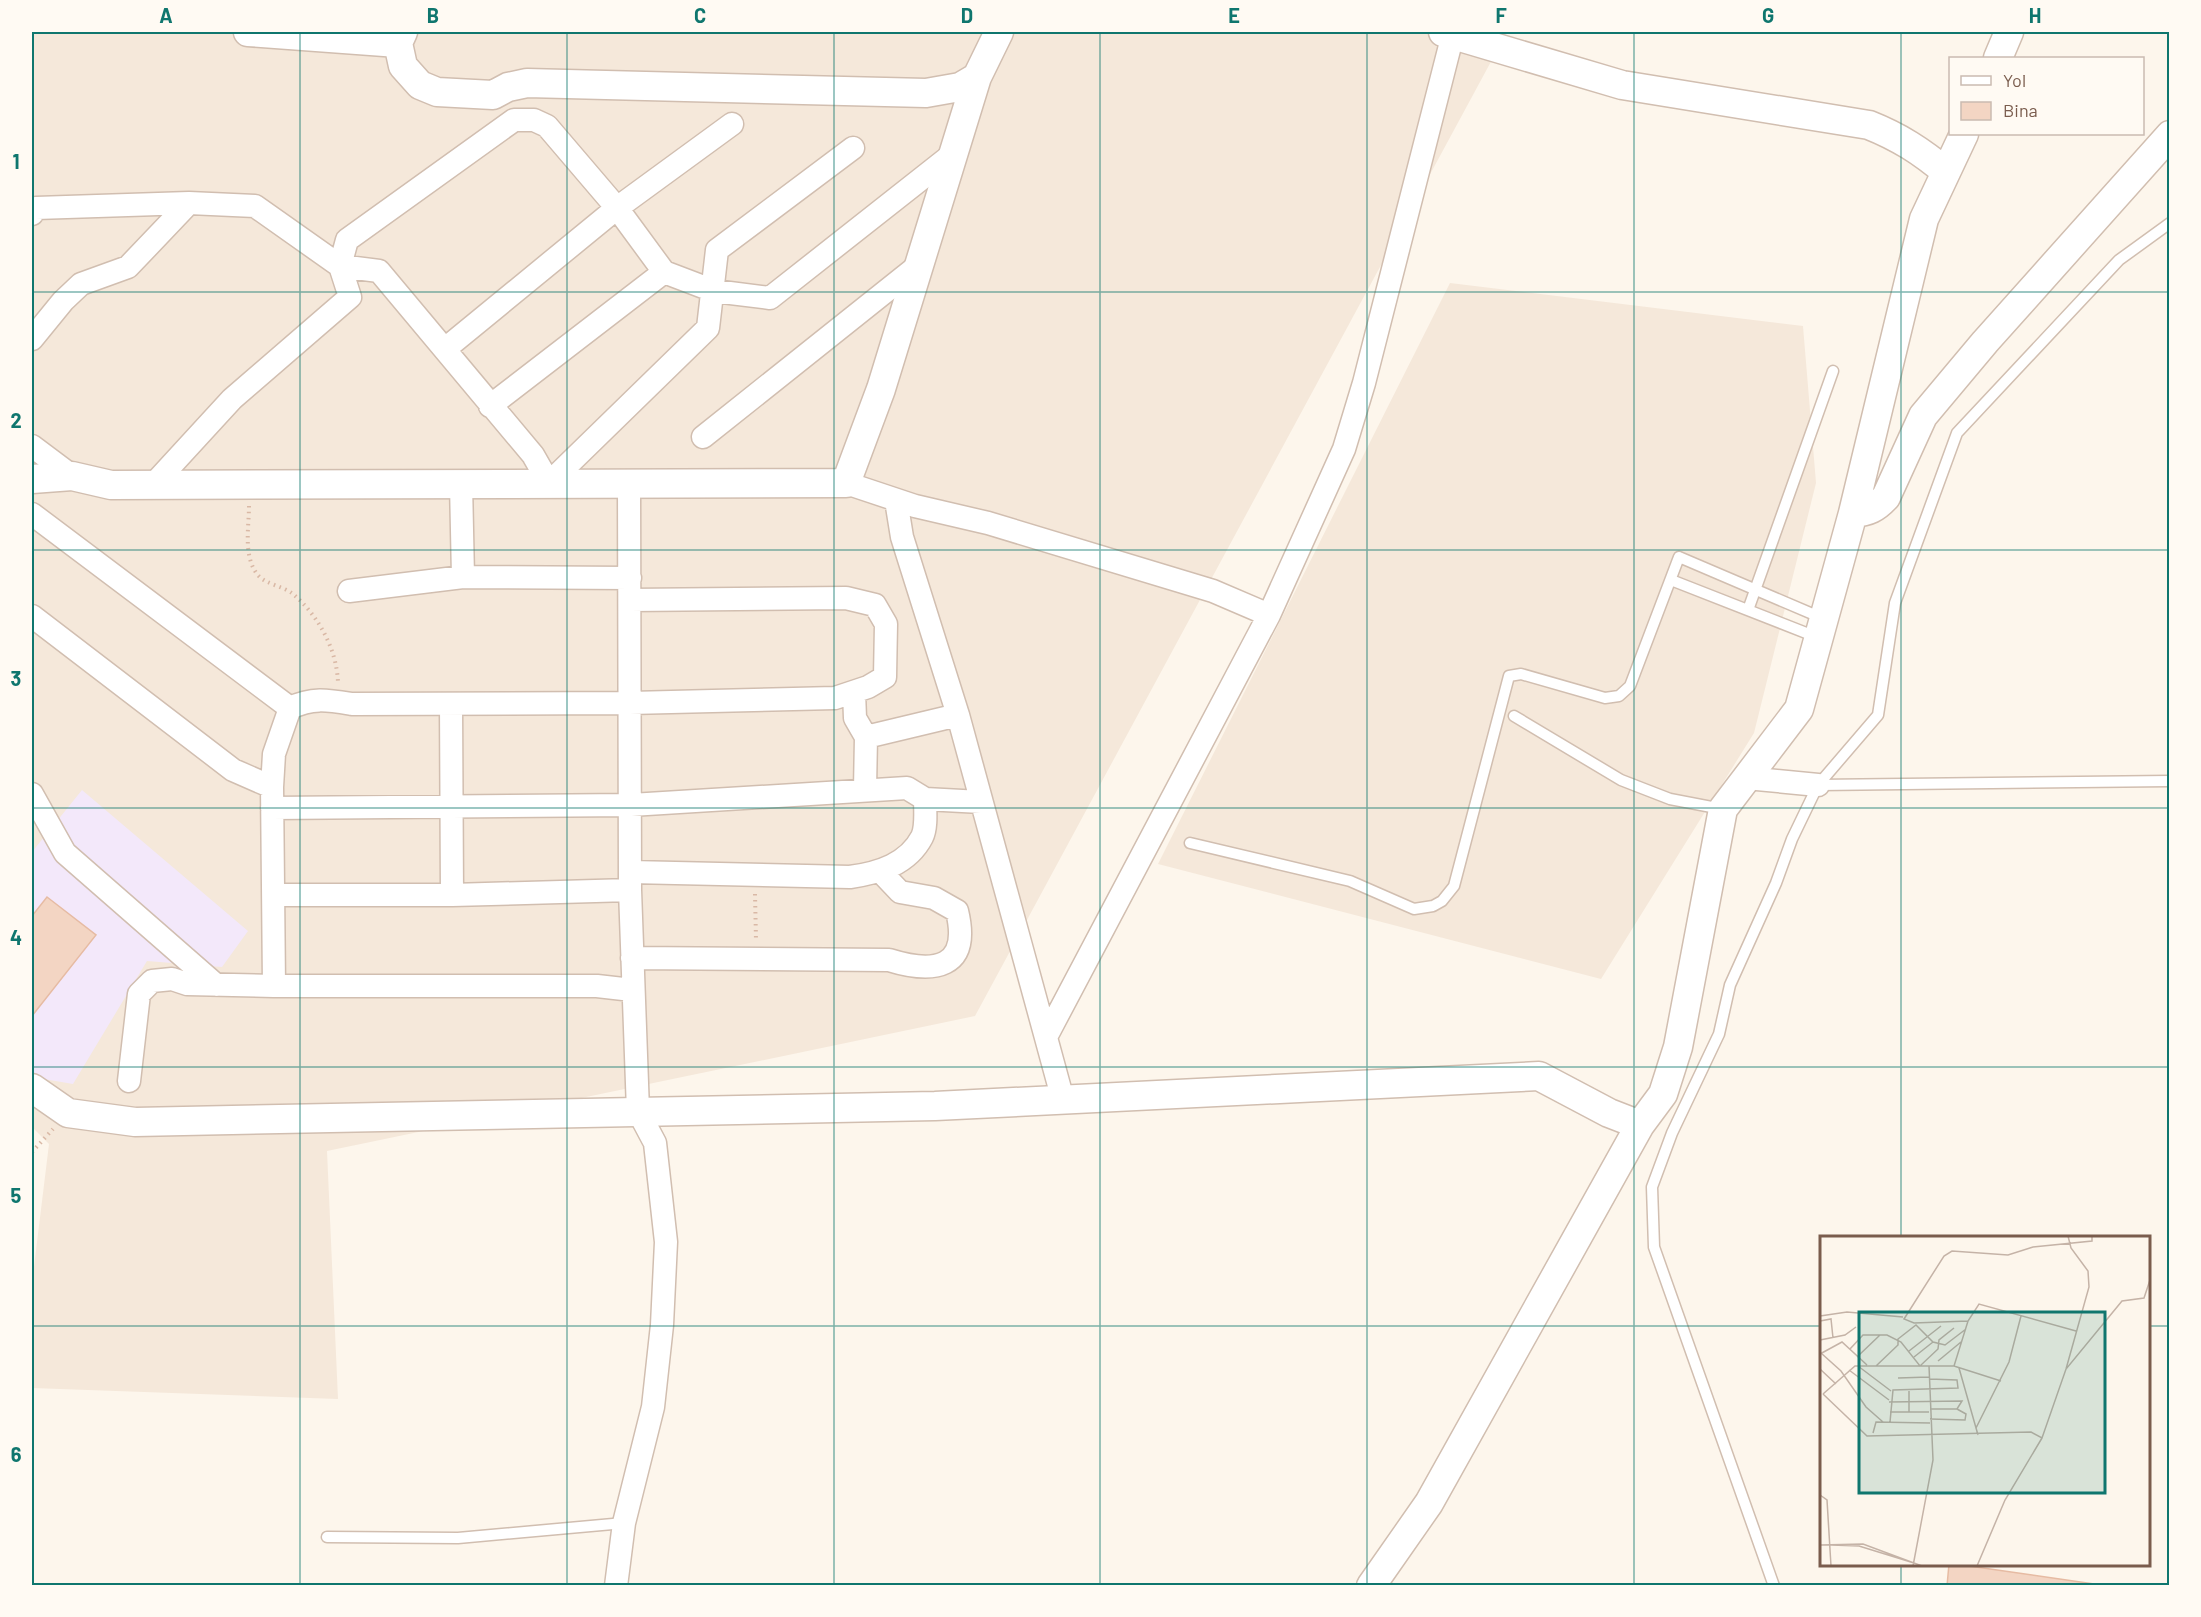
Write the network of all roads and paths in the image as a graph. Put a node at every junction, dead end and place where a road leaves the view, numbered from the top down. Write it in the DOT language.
graph roads {
  1 [pos="248,32"];
  2 [pos="999,32"];
  3 [pos="2009,32"];
  4 [pos="1448,33"];
  5 [pos="401,37"];
  6 [pos="1998,57"];
  7 [pos="977,77"];
  8 [pos="732,124"];
  9 [pos="1964,135"];
  10 [pos="2169,135"];
  11 [pos="852,148"];
  12 [pos="954,153"];
  13 [pos="1946,172"];
  14 [pos="189,203"];
  15 [pos="617,208"];
  16 [pos="32,213"];
  17 [pos="2169,223"];
  18 [pos="920,264"];
  19 [pos="340,266"];
  20 [pos="664,272"];
  21 [pos="714,291"];
  22 [pos="32,339"];
  23 [pos="445,349"];
  24 [pos="1833,371"];
  25 [pos="490,406"];
  26 [pos="703,437"];
  27 [pos="32,446"];
  28 [pos="72,476"];
  29 [pos="32,479"];
  30 [pos="629,482"];
  31 [pos="461,483"];
  32 [pos="549,483"];
  33 [pos="846,483"];
  34 [pos="153,484"];
  35 [pos="249,484"];
  36 [pos="896,500"];
  37 [pos="1853,513"];
  38 [pos="32,514"];
  39 [pos="463,577"];
  40 [pos="1671,580"];
  41 [pos="630,589"];
  42 [pos="1755,589"];
  43 [pos="349,591"];
  44 [pos="1748,610"];
  45 [pos="1269,615"];
  46 [pos="32,616"];
  47 [pos="1822,629"];
  48 [pos="854,692"];
  49 [pos="339,702"];
  50 [pos="630,703"];
  51 [pos="451,704"];
  52 [pos="290,708"];
  53 [pos="958,715"];
  54 [pos="1514,716"];
  55 [pos="866,737"];
  56 [pos="1746,777"];
  57 [pos="2169,782"];
  58 [pos="1818,785"];
  59 [pos="865,789"];
  60 [pos="32,794"];
  61 [pos="272,798"];
  62 [pos="925,799"];
  63 [pos="981,802"];
  64 [pos="631,805"];
  65 [pos="451,806"];
  66 [pos="1723,809"];
  67 [pos="1190,843"];
  68 [pos="880,872"];
  69 [pos="755,875"];
  70 [pos="630,881"];
  71 [pos="274,896"];
  72 [pos="452,896"];
  73 [pos="632,958"];
  74 [pos="756,959"];
  75 [pos="216,985"];
  76 [pos="274,986"];
  77 [pos="632,990"];
  78 [pos="1046,1037"];
  79 [pos="129,1081"];
  80 [pos="32,1088"];
  81 [pos="1063,1100"];
  82 [pos="638,1111"];
  83 [pos="68,1113"];
  84 [pos="1640,1125"];
  85 [pos="32,1152"];
  86 [pos="624,1523"];
  87 [pos="327,1537"];
  88 [pos="616,1586"];
  89 [pos="1371,1586"];
  90 [pos="1774,1586"];
  1 -- 5 [label="street"];
  2 -- 7 [label="street"];
  3 -- 6 [label="street"];
  4 -- 13 [label="street"];
  4 -- 45 [label="street"];
  5 -- 7 [label="street"];
  7 -- 12 [label="street"];
  8 -- 15 [label="street"];
  9 -- 13 [label="street"];
  10 -- 37 [label="street"];
  11 -- 21 [label="street"];
  12 -- 18 [label="street"];
  12 -- 21 [label="street"];
  13 -- 37 [label="street"];
  14 -- 16 [label="street"];
  14 -- 19 [label="street"];
  14 -- 22 [label="street"];
  15 -- 19 [label="street"];
  15 -- 20 [label="street"];
  15 -- 23 [label="street"];
  17 -- 58 [label="lane"];
  18 -- 26 [label="street"];
  18 -- 33 [label="street"];
  19 -- 23 [label="street"];
  19 -- 34 [label="street"];
  20 -- 21 [label="street"];
  20 -- 25 [label="street"];
  21 -- 32 [label="street"];
  23 -- 25 [label="street"];
  24 -- 42 [label="lane"];
  25 -- 32 [label="street"];
  27 -- 28 [label="street"];
  28 -- 29 [label="street"];
  28 -- 34 [label="street"];
  30 -- 32 [label="street"];
  30 -- 33 [label="street"];
  30 -- 41 [label="street"];
  31 -- 32 [label="street"];
  31 -- 35 [label="street"];
  31 -- 39 [label="street"];
  33 -- 36 [label="street"];
  34 -- 35 [label="street"];
  35 -- 49 [label="path"];
  36 -- 45 [label="street"];
  36 -- 53 [label="street"];
  37 -- 47 [label="street"];
  38 -- 52 [label="street"];
  39 -- 41 [label="street"];
  39 -- 43 [label="street"];
  40 -- 42 [label="lane"];
  40 -- 44 [label="lane"];
  40 -- 67 [label="lane"];
  41 -- 48 [label="street"];
  41 -- 50 [label="street"];
  42 -- 44 [label="lane"];
  42 -- 47 [label="lane"];
  44 -- 47 [label="lane"];
  45 -- 78 [label="street"];
  46 -- 61 [label="street"];
  47 -- 56 [label="street"];
  48 -- 50 [label="street"];
  48 -- 55 [label="street"];
  49 -- 51 [label="street"];
  49 -- 52 [label="street"];
  50 -- 51 [label="street"];
  50 -- 64 [label="street"];
  51 -- 65 [label="street"];
  52 -- 61 [label="street"];
  53 -- 55 [label="street"];
  53 -- 63 [label="street"];
  54 -- 66 [label="lane"];
  55 -- 59 [label="street"];
  56 -- 58 [label="street"];
  56 -- 66 [label="street"];
  57 -- 58 [label="lane"];
  58 -- 90 [label="lane"];
  59 -- 62 [label="street"];
  59 -- 64 [label="street"];
  60 -- 75 [label="street"];
  61 -- 65 [label="street"];
  61 -- 71 [label="street"];
  62 -- 63 [label="street"];
  62 -- 68 [label="street"];
  63 -- 78 [label="street"];
  64 -- 65 [label="street"];
  64 -- 70 [label="street"];
  65 -- 72 [label="street"];
  66 -- 84 [label="street"];
  68 -- 69 [label="street"];
  68 -- 74 [label="street"];
  69 -- 70 [label="street"];
  69 -- 74 [label="path"];
  70 -- 72 [label="street"];
  70 -- 73 [label="street"];
  71 -- 72 [label="street"];
  71 -- 76 [label="street"];
  73 -- 74 [label="street"];
  73 -- 77 [label="street"];
  75 -- 76 [label="street"];
  75 -- 79 [label="street"];
  76 -- 77 [label="street"];
  77 -- 82 [label="street"];
  78 -- 81 [label="street"];
  80 -- 83 [label="street"];
  81 -- 82 [label="street"];
  81 -- 84 [label="street"];
  82 -- 83 [label="street"];
  82 -- 86 [label="street"];
  83 -- 85 [label="path"];
  84 -- 89 [label="street"];
  86 -- 87 [label="lane"];
  86 -- 88 [label="street"];
}
